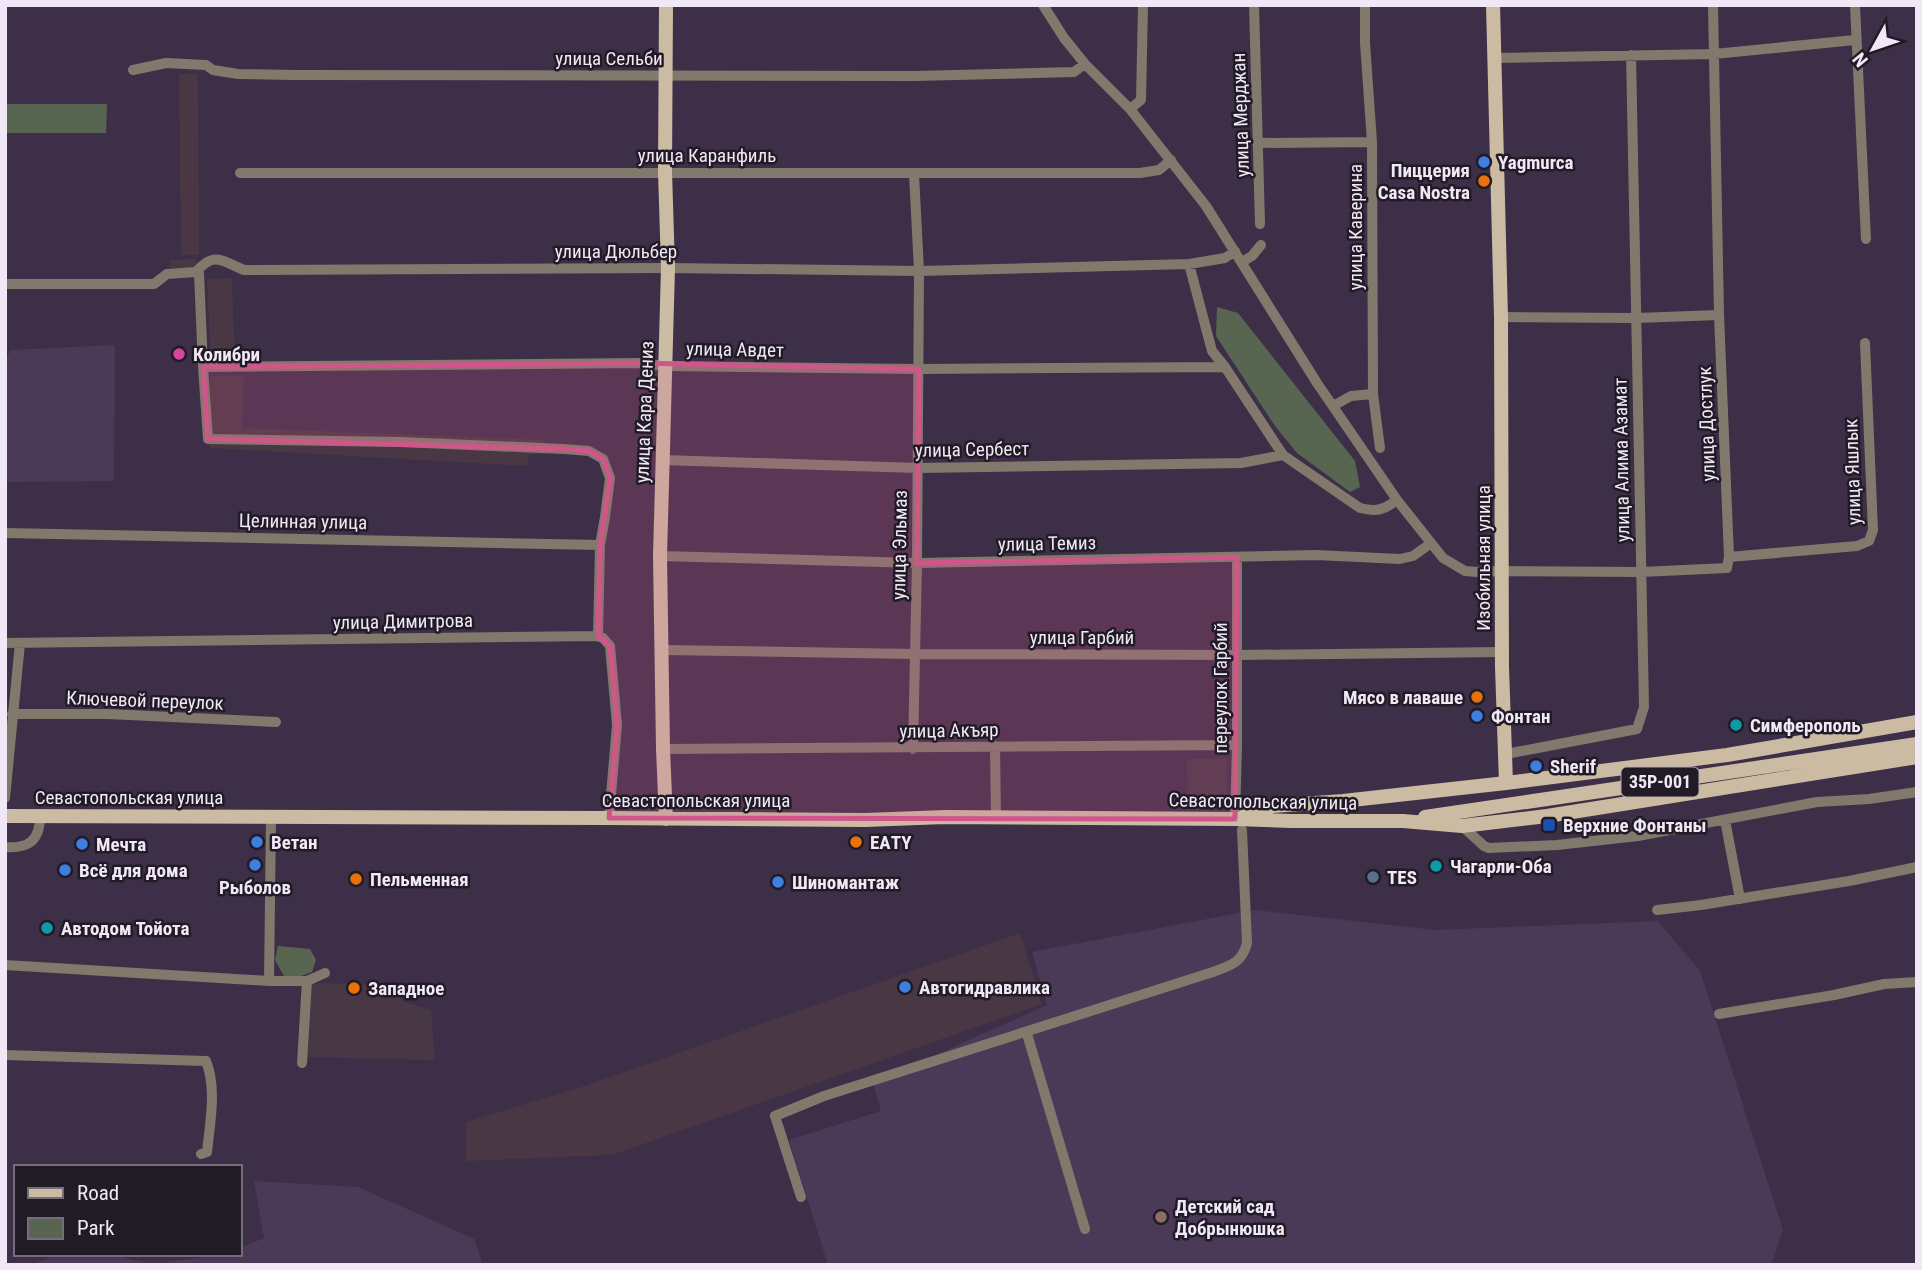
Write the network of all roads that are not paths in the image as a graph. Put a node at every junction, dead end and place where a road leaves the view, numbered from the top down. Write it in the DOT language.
graph roads {
  1 [pos="666,5"];
  2 [pos="1043,5"];
  3 [pos="1143,5"];
  4 [pos="1254,5"];
  5 [pos="1364,5"];
  6 [pos="1493,5"];
  7 [pos="1713,5"];
  8 [pos="1855,5"];
  9 [pos="1855,40"];
  10 [pos="1714,54"];
  11 [pos="1630,55"];
  12 [pos="1494,58"];
  13 [pos="1085,64"];
  14 [pos="133,70"];
  15 [pos="664,76"];
  16 [pos="1130,109"];
  17 [pos="1372,142"];
  18 [pos="1257,144"];
  19 [pos="1171,160"];
  20 [pos="665,172"];
  21 [pos="240,173"];
  22 [pos="914,173"];
  23 [pos="1260,224"];
  24 [pos="1866,239"];
  25 [pos="1261,244"];
  26 [pos="1235,251"];
  27 [pos="1242,262"];
  28 [pos="1189,264"];
  29 [pos="668,268"];
  30 [pos="919,271"];
  31 [pos="196,272"];
  32 [pos="5,284"];
  33 [pos="1719,315"];
  34 [pos="1501,317"];
  35 [pos="1636,318"];
  36 [pos="1865,343"];
  37 [pos="203,366"];
  38 [pos="665,366"];
  39 [pos="1225,366"];
  40 [pos="919,369"];
  41 [pos="1373,394"];
  42 [pos="1332,406"];
  43 [pos="1380,448"];
  44 [pos="1283,454"];
  45 [pos="662,460"];
  46 [pos="918,468"];
  47 [pos="1397,500"];
  48 [pos="5,533"];
  49 [pos="1430,544"];
  50 [pos="600,545"];
  51 [pos="660,556"];
  52 [pos="1237,557"];
  53 [pos="1728,557"];
  54 [pos="917,563"];
  55 [pos="1502,571"];
  56 [pos="1641,572"];
  57 [pos="598,636"];
  58 [pos="5,643"];
  59 [pos="20,643"];
  60 [pos="662,650"];
  61 [pos="1502,652"];
  62 [pos="914,654"];
  63 [pos="1238,654"];
  64 [pos="12,714"];
  65 [pos="276,722"];
  66 [pos="1917,722"];
  67 [pos="1917,744"];
  68 [pos="995,746"];
  69 [pos="1237,746"];
  70 [pos="663,749"];
  71 [pos="913,749"];
  72 [pos="1506,754"];
  73 [pos="1917,757"];
  74 [pos="1535,780"];
  75 [pos="1506,783"];
  76 [pos="1471,787"];
  77 [pos="1917,792"];
  78 [pos="5,798"];
  79 [pos="1343,801"];
  80 [pos="5,816"];
  81 [pos="40,816"];
  82 [pos="271,817"];
  83 [pos="609,818"];
  84 [pos="996,818"];
  85 [pos="666,819"];
  86 [pos="1725,820"];
  87 [pos="1291,821"];
  88 [pos="1403,821"];
  89 [pos="1239,824"];
  90 [pos="1462,826"];
  91 [pos="5,847"];
  92 [pos="1917,867"];
  93 [pos="1740,899"];
  94 [pos="1657,910"];
  95 [pos="5,965"];
  96 [pos="325,973"];
  97 [pos="269,981"];
  98 [pos="307,981"];
  99 [pos="1917,982"];
  100 [pos="1719,1014"];
  101 [pos="1027,1034"];
  102 [pos="5,1055"];
  103 [pos="302,1063"];
  104 [pos="201,1154"];
  105 [pos="801,1197"];
  106 [pos="1085,1230"];
  1 -- 15 [label="main road, улица Кара Дениз"];
  2 -- 13 [label="street"];
  3 -- 16 [label="street"];
  4 -- 18 [label="street, улица Мерджан"];
  5 -- 17 [label="street, улица Каверина"];
  6 -- 12 [label="main road, Изобильная улица"];
  7 -- 10 [label="street, улица Достлук"];
  8 -- 9 [label="street"];
  9 -- 10 [label="street"];
  9 -- 24 [label="street"];
  10 -- 11 [label="street"];
  10 -- 33 [label="street, улица Достлук"];
  11 -- 12 [label="street"];
  11 -- 35 [label="street, улица Алима Азамат"];
  12 -- 34 [label="main road, Изобильная улица"];
  13 -- 15 [label="street, улица Сельби"];
  13 -- 16 [label="street"];
  14 -- 15 [label="street, улица Сельби"];
  15 -- 20 [label="main road, улица Кара Дениз"];
  16 -- 19 [label="street"];
  17 -- 18 [label="street"];
  17 -- 41 [label="street, улица Каверина"];
  18 -- 23 [label="street, улица Мерджан"];
  19 -- 22 [label="street, улица Каранфиль"];
  19 -- 26 [label="street"];
  20 -- 21 [label="street, улица Каранфиль"];
  20 -- 22 [label="street, улица Каранфиль"];
  20 -- 29 [label="main road, улица Кара Дениз"];
  22 -- 30 [label="street, улица Эльмаз"];
  25 -- 27 [label="street"];
  26 -- 27 [label="street"];
  26 -- 28 [label="street, улица Дюльбер"];
  27 -- 42 [label="street"];
  28 -- 30 [label="street, улица Дюльбер"];
  28 -- 39 [label="street"];
  29 -- 30 [label="street, улица Дюльбер"];
  29 -- 31 [label="street, улица Дюльбер"];
  29 -- 38 [label="main road, улица Кара Дениз"];
  30 -- 40 [label="street, улица Эльмаз"];
  31 -- 32 [label="street, улица Дюльбер"];
  31 -- 37 [label="street"];
  33 -- 35 [label="street"];
  33 -- 53 [label="street, улица Достлук"];
  34 -- 35 [label="street"];
  34 -- 55 [label="main road, Изобильная улица"];
  35 -- 56 [label="street, улица Алима Азамат"];
  36 -- 53 [label="street, улица Яшлык"];
  37 -- 38 [label="street, улица Авдет"];
  37 -- 50 [label="street"];
  38 -- 40 [label="street, улица Авдет"];
  38 -- 45 [label="main road, улица Кара Дениз"];
  39 -- 40 [label="street, улица Авдет"];
  39 -- 44 [label="street"];
  40 -- 46 [label="street, улица Эльмаз"];
  41 -- 42 [label="street"];
  41 -- 43 [label="street, улица Каверина"];
  42 -- 47 [label="street"];
  44 -- 46 [label="street, улица Сербест"];
  44 -- 47 [label="street"];
  45 -- 46 [label="street, улица Сербест"];
  45 -- 51 [label="main road, улица Кара Дениз"];
  46 -- 54 [label="street, улица Эльмаз"];
  47 -- 49 [label="street"];
  48 -- 50 [label="street, Целинная улица"];
  49 -- 52 [label="street, улица Темиз"];
  49 -- 55 [label="street"];
  50 -- 57 [label="street"];
  51 -- 54 [label="street, улица Темиз"];
  51 -- 60 [label="main road, улица Кара Дениз"];
  52 -- 54 [label="street, улица Темиз"];
  52 -- 63 [label="street, переулок Гарбий"];
  53 -- 56 [label="street"];
  54 -- 62 [label="street, улица Эльмаз"];
  55 -- 56 [label="street"];
  55 -- 61 [label="main road, Изобильная улица"];
  56 -- 72 [label="street, улица Алима Азамат"];
  57 -- 59 [label="street, улица Димитрова"];
  57 -- 83 [label="street"];
  58 -- 59 [label="street, улица Димитрова"];
  59 -- 64 [label="street"];
  60 -- 62 [label="street, улица Гарбий"];
  60 -- 70 [label="main road, улица Кара Дениз"];
  61 -- 63 [label="street, улица Гарбий"];
  61 -- 72 [label="main road, Изобильная улица"];
  62 -- 63 [label="street, улица Гарбий"];
  62 -- 71 [label="street, улица Эльмаз"];
  63 -- 69 [label="street, переулок Гарбий"];
  64 -- 65 [label="street, Ключевой переулок"];
  64 -- 78 [label="street"];
  66 -- 74 [label="main road"];
  67 -- 88 [label="main road, 35Р-001"];
  68 -- 69 [label="street, улица Акъяр"];
  68 -- 71 [label="street, улица Акъяр"];
  68 -- 84 [label="street"];
  69 -- 89 [label="street, переулок Гарбий"];
  70 -- 71 [label="street, улица Акъяр"];
  70 -- 85 [label="main road, улица Кара Дениз"];
  72 -- 74 [label="main road"];
  72 -- 75 [label="main road, Изобильная улица"];
  72 -- 76 [label="main road"];
  73 -- 90 [label="main road, 35Р-001"];
  74 -- 75 [label="main road"];
  75 -- 76 [label="main road"];
  76 -- 79 [label="main road"];
  77 -- 86 [label="street"];
  79 -- 87 [label="main road"];
  79 -- 89 [label="main road"];
  80 -- 81 [label="main road, Севастопольская улица"];
  81 -- 82 [label="main road, Севастопольская улица"];
  81 -- 91 [label="street"];
  82 -- 83 [label="main road, Севастопольская улица"];
  82 -- 97 [label="street"];
  83 -- 85 [label="main road, Севастопольская улица"];
  84 -- 85 [label="main road, Севастопольская улица"];
  84 -- 89 [label="main road, Севастопольская улица"];
  86 -- 90 [label="street"];
  86 -- 93 [label="street"];
  87 -- 88 [label="main road, Севастопольская улица"];
  87 -- 89 [label="main road, Севастопольская улица"];
  88 -- 90 [label="main road, 35Р-001"];
  89 -- 105 [label="street, переулок Гарбий"];
  92 -- 93 [label="street"];
  93 -- 94 [label="street"];
  95 -- 97 [label="street"];
  96 -- 98 [label="street"];
  97 -- 98 [label="street"];
  98 -- 103 [label="street"];
  99 -- 100 [label="street"];
  101 -- 106 [label="street"];
  102 -- 104 [label="street"];
}
